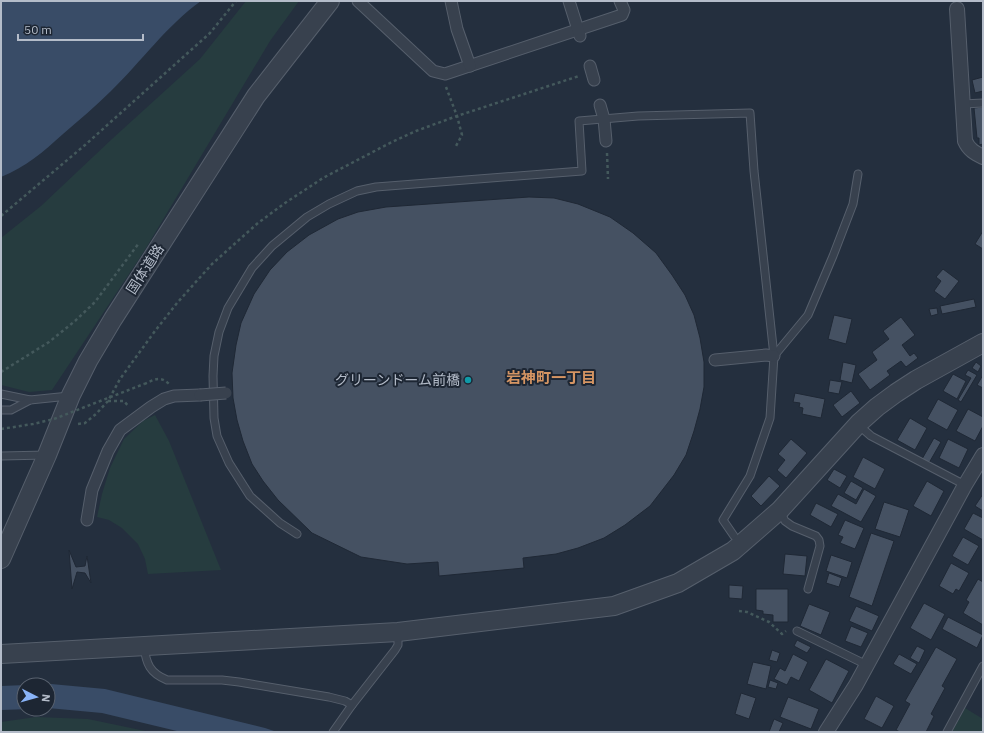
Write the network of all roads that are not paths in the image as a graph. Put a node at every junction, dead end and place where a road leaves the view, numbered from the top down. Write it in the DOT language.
graph roads {
  1 [pos="330,1"];
  2 [pos="358,1"];
  3 [pos="451,1"];
  4 [pos="568,1"];
  5 [pos="620,1"];
  6 [pos="959,6"];
  7 [pos="579,33"];
  8 [pos="470,66"];
  9 [pos="590,66"];
  10 [pos="594,80"];
  11 [pos="983,102"];
  12 [pos="963,104"];
  13 [pos="600,105"];
  14 [pos="604,119"];
  15 [pos="606,141"];
  16 [pos="983,157"];
  17 [pos="858,174"];
  18 [pos="983,343"];
  19 [pos="770,356"];
  20 [pos="715,360"];
  21 [pos="226,393"];
  22 [pos="1,394"];
  23 [pos="71,395"];
  24 [pos="30,400"];
  25 [pos="1,410"];
  26 [pos="859,423"];
  27 [pos="47,455"];
  28 [pos="1,456"];
  29 [pos="981,462"];
  30 [pos="965,485"];
  31 [pos="780,510"];
  32 [pos="87,520"];
  33 [pos="297,534"];
  34 [pos="734,536"];
  35 [pos="1,559"];
  36 [pos="808,589"];
  37 [pos="797,631"];
  38 [pos="398,632"];
  39 [pos="144,646"];
  40 [pos="1,654"];
  41 [pos="867,665"];
  42 [pos="983,666"];
  43 [pos="352,705"];
  44 [pos="333,732"];
  45 [pos="826,732"];
  46 [pos="947,732"];
  1 -- 23 [label="street, 国体道路"];
  2 -- 8 [label="street"];
  3 -- 8 [label="street"];
  4 -- 7 [label="street"];
  5 -- 7 [label="street"];
  6 -- 12 [label="street"];
  7 -- 8 [label="street"];
  9 -- 10 [label="street"];
  11 -- 12 [label="lane"];
  12 -- 16 [label="street"];
  13 -- 14 [label="street"];
  14 -- 15 [label="street"];
  14 -- 19 [label="lane"];
  14 -- 33 [label="lane"];
  17 -- 19 [label="lane"];
  18 -- 26 [label="street"];
  19 -- 20 [label="street"];
  19 -- 34 [label="lane"];
  21 -- 32 [label="street, bridge"];
  22 -- 24 [label="lane"];
  23 -- 24 [label="lane"];
  23 -- 27 [label="street, 国体道路"];
  24 -- 25 [label="lane"];
  26 -- 30 [label="lane"];
  26 -- 31 [label="street"];
  27 -- 28 [label="lane"];
  27 -- 35 [label="street, 国体道路"];
  29 -- 30 [label="street"];
  30 -- 41 [label="street"];
  31 -- 36 [label="lane"];
  31 -- 38 [label="street"];
  37 -- 41 [label="lane"];
  38 -- 39 [label="street"];
  38 -- 43 [label="lane"];
  39 -- 40 [label="street"];
  39 -- 43 [label="lane"];
  41 -- 45 [label="street"];
  42 -- 46 [label="lane"];
  43 -- 44 [label="lane"];
}
